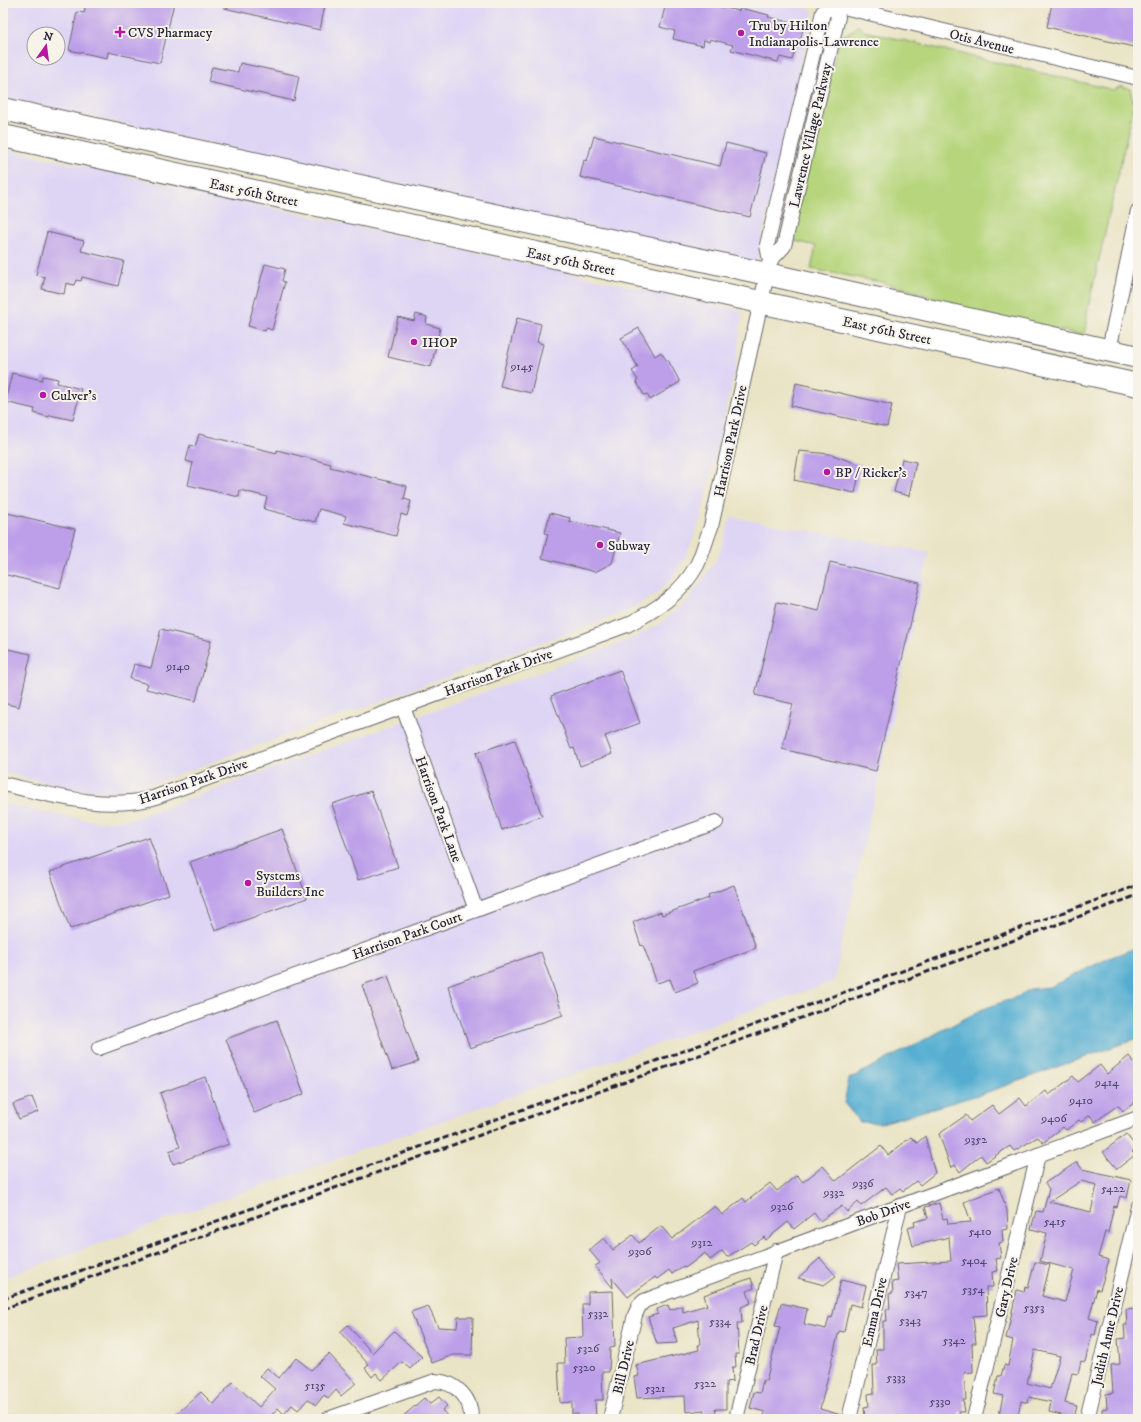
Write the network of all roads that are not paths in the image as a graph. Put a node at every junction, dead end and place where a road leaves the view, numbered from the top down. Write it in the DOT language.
graph roads {
  1 [pos="831,4"];
  2 [pos="1138,78"];
  3 [pos="3,109"];
  4 [pos="3,136"];
  5 [pos="306,176"];
  6 [pos="225,185"];
  7 [pos="470,211"];
  8 [pos="1138,211"];
  9 [pos="358,215"];
  10 [pos="766,280"];
  11 [pos="940,341"];
  12 [pos="1109,350"];
  13 [pos="1138,357"];
  14 [pos="1138,385"];
  15 [pos="403,707"];
  16 [pos="3,784"];
  17 [pos="716,822"];
  18 [pos="476,910"];
  19 [pos="99,1048"];
  20 [pos="1138,1118"];
  21 [pos="1038,1155"];
  22 [pos="900,1206"];
  23 [pos="1138,1207"];
  24 [pos="776,1251"];
  25 [pos="635,1315"];
  26 [pos="328,1419"];
  27 [pos="472,1419"];
  28 [pos="610,1419"];
  29 [pos="736,1419"];
  30 [pos="848,1419"];
  31 [pos="974,1419"];
  32 [pos="1087,1419"];
  1 -- 2 [label="street, Otis Avenue"];
  1 -- 10 [label="street, Lawrence Village Parkway"];
  3 -- 5 [label="main road, East 56th Street"];
  4 -- 6 [label="main road, East 56th Street"];
  5 -- 6 [label="main road"];
  5 -- 7 [label="main road, East 56th Street"];
  6 -- 9 [label="main road, East 56th Street"];
  7 -- 9 [label="main road"];
  7 -- 10 [label="main road, East 56th Street"];
  8 -- 12 [label="street"];
  9 -- 10 [label="main road, East 56th Street"];
  10 -- 11 [label="main road, East 56th Street"];
  10 -- 12 [label="main road, East 56th Street"];
  10 -- 15 [label="street, Harrison Park Drive"];
  11 -- 12 [label="main road"];
  11 -- 14 [label="main road, East 56th Street"];
  12 -- 13 [label="main road, East 56th Street"];
  15 -- 16 [label="street, Harrison Park Drive"];
  15 -- 18 [label="street, Harrison Park Lane"];
  17 -- 18 [label="street, Harrison Park Court"];
  18 -- 19 [label="street, Harrison Park Court"];
  20 -- 21 [label="street, Bob Drive"];
  21 -- 22 [label="street, Bob Drive"];
  21 -- 31 [label="street, Gary Drive"];
  22 -- 24 [label="street, Bob Drive"];
  22 -- 30 [label="street, Emma Drive"];
  23 -- 32 [label="street, Judith Anne Drive"];
  24 -- 25 [label="street, Bob Drive"];
  24 -- 29 [label="street, Brad Drive"];
  25 -- 28 [label="street, Bill Drive"];
  26 -- 27 [label="street"];
}
